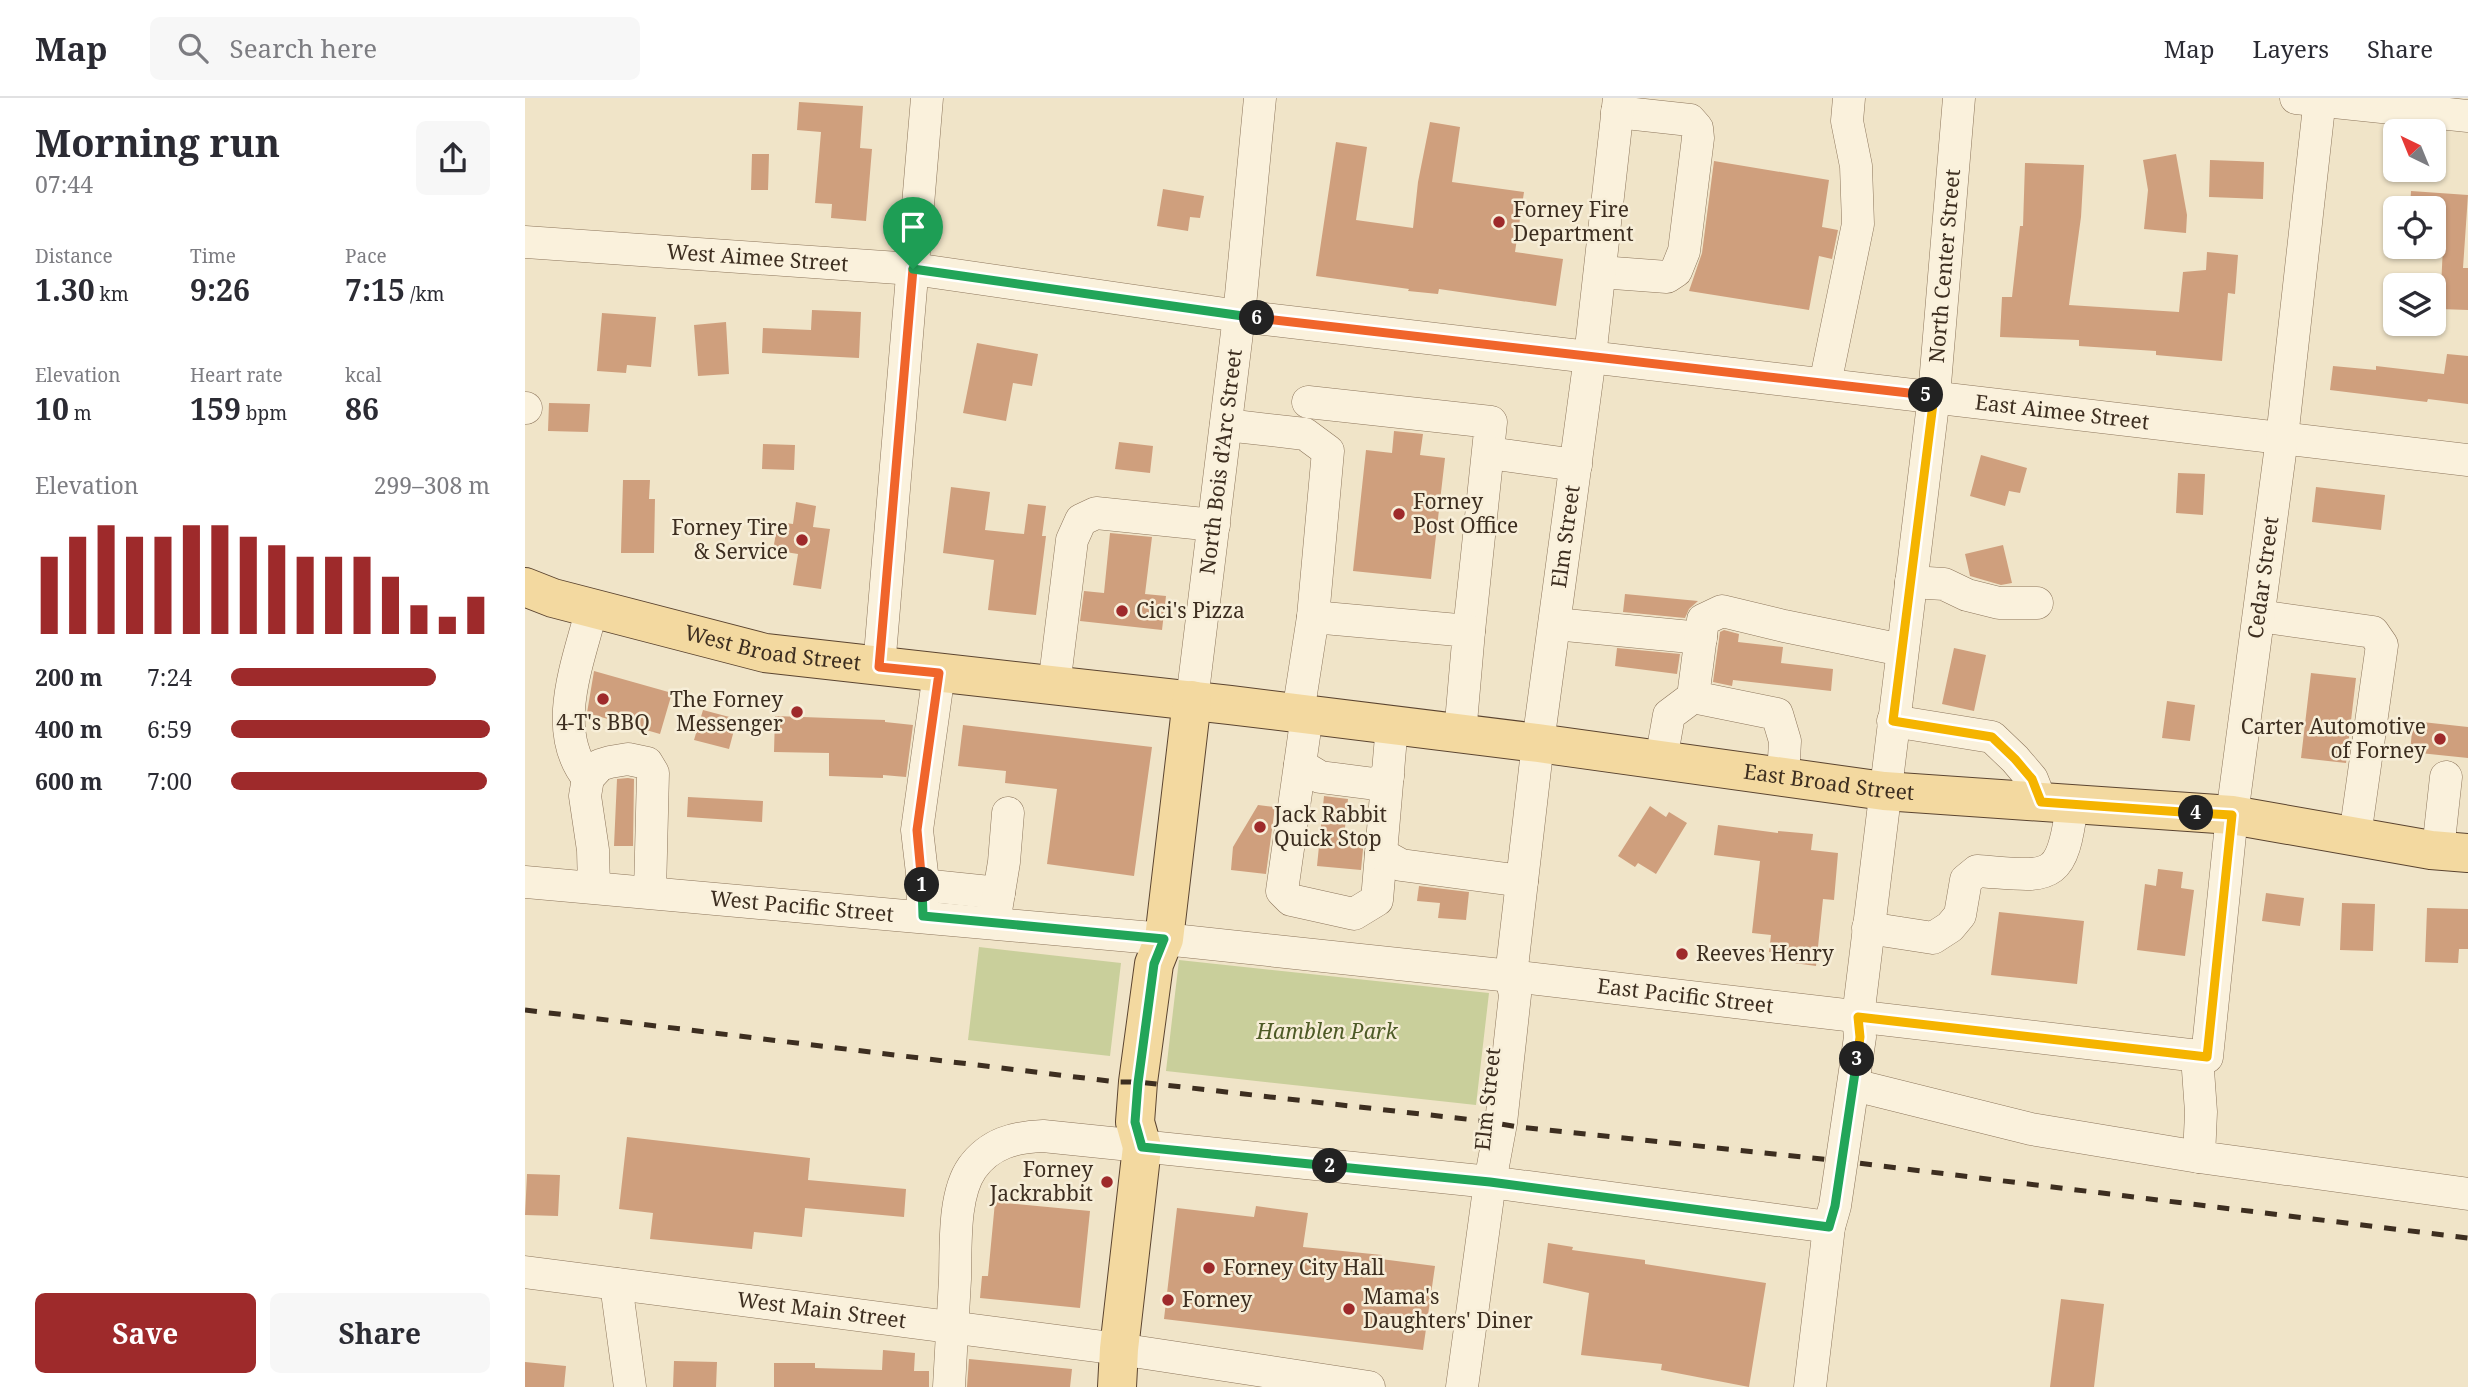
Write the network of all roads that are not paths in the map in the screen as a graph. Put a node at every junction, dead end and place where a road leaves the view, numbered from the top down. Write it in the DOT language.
graph roads {
  1 [pos="927,98"];
  2 [pos="1260,98"];
  3 [pos="1849,98"];
  4 [pos="1959,98"];
  5 [pos="2312,99"];
  6 [pos="1618,105"];
  7 [pos="2468,116"];
  8 [pos="525,242"];
  9 [pos="913,269"];
  10 [pos="1600,272"];
  11 [pos="1239,316"];
  12 [pos="1590,357"];
  13 [pos="1825,384"];
  14 [pos="1934,396"];
  15 [pos="1308,402"];
  16 [pos="1226,425"];
  17 [pos="2282,438"];
  18 [pos="1489,453"];
  19 [pos="2468,460"];
  20 [pos="1576,466"];
  21 [pos="1214,525"];
  22 [pos="1911,582"];
  23 [pos="525,587"];
  24 [pos="2038,603"];
  25 [pos="592,608"];
  26 [pos="2259,616"];
  27 [pos="1313,617"];
  28 [pos="1555,624"];
  29 [pos="1469,631"];
  30 [pos="1700,638"];
  31 [pos="1902,650"];
  32 [pos="879,667"];
  33 [pos="939,673"];
  34 [pos="1054,686"];
  35 [pos="1693,697"];
  36 [pos="1192,701"];
  37 [pos="1302,714"];
  38 [pos="1893,721"];
  39 [pos="1392,725"];
  40 [pos="1460,734"];
  41 [pos="1538,743"];
  42 [pos="1661,760"];
  43 [pos="1300,765"];
  44 [pos="1388,776"];
  45 [pos="1783,777"];
  46 [pos="2446,777"];
  47 [pos="588,778"];
  48 [pos="1884,791"];
  49 [pos="2057,803"];
  50 [pos="1008,813"];
  51 [pos="2232,815"];
  52 [pos="2354,836"];
  53 [pos="2453,852"];
  54 [pos="1381,854"];
  55 [pos="1523,881"];
  56 [pos="525,882"];
  57 [pos="594,887"];
  58 [pos="650,892"];
  59 [pos="923,901"];
  60 [pos="996,908"];
  61 [pos="1868,928"];
  62 [pos="1164,939"];
  63 [pos="1511,976"];
  64 [pos="1858,1017"];
  65 [pos="2202,1057"];
  66 [pos="1854,1085"];
  67 [pos="1142,1147"];
  68 [pos="2199,1157"];
  69 [pos="1835,1161"];
  70 [pos="1490,1182"];
  71 [pos="2468,1194"];
  72 [pos="1829,1227"];
  73 [pos="525,1272"];
  74 [pos="616,1284"];
  75 [pos="952,1327"];
  76 [pos="1119,1349"];
  77 [pos="630,1387"];
  78 [pos="949,1387"];
  79 [pos="1117,1387"];
  80 [pos="1369,1387"];
  81 [pos="1462,1387"];
  82 [pos="1809,1387"];
  1 -- 9 [label="street"];
  2 -- 11 [label="street, North Bois d’Arc Street"];
  3 -- 13 [label="street"];
  4 -- 14 [label="street, North Center Street"];
  5 -- 7 [label="street"];
  5 -- 17 [label="street, Cedar Street"];
  6 -- 10 [label="street, Elm Street"];
  6 -- 10 [label="street"];
  8 -- 9 [label="street, West Aimee Street"];
  9 -- 11 [label="street, West Aimee Street"];
  9 -- 32 [label="street"];
  10 -- 12 [label="street, Elm Street"];
  11 -- 12 [label="street, East Aimee Street"];
  11 -- 16 [label="street, North Bois d’Arc Street"];
  12 -- 13 [label="street, East Aimee Street"];
  12 -- 20 [label="street, Elm Street"];
  13 -- 14 [label="street, East Aimee Street"];
  14 -- 17 [label="street, East Aimee Street"];
  14 -- 22 [label="street, North Center Street"];
  15 -- 18 [label="street"];
  16 -- 21 [label="street, North Bois d’Arc Street"];
  16 -- 27 [label="street"];
  17 -- 19 [label="street, East Aimee Street"];
  17 -- 26 [label="street, Cedar Street"];
  18 -- 20 [label="street"];
  18 -- 29 [label="street"];
  20 -- 28 [label="street, Elm Street"];
  21 -- 34 [label="street"];
  21 -- 36 [label="street, North Bois d’Arc Street"];
  22 -- 24 [label="street"];
  22 -- 31 [label="street, North Center Street"];
  23 -- 25 [label="main road, West Broad Street"];
  25 -- 32 [label="main road, West Broad Street"];
  25 -- 47 [label="street"];
  26 -- 51 [label="street, Cedar Street"];
  26 -- 52 [label="street"];
  27 -- 29 [label="street"];
  27 -- 37 [label="street"];
  28 -- 30 [label="street"];
  28 -- 41 [label="street, Elm Street"];
  29 -- 40 [label="street"];
  30 -- 31 [label="street"];
  30 -- 35 [label="street"];
  31 -- 38 [label="street, North Center Street"];
  32 -- 33 [label="main road, West Broad Street"];
  33 -- 34 [label="main road, West Broad Street"];
  33 -- 59 [label="street"];
  34 -- 36 [label="main road, West Broad Street"];
  35 -- 42 [label="street"];
  35 -- 45 [label="street"];
  36 -- 37 [label="main road, East Broad Street"];
  36 -- 62 [label="main road"];
  37 -- 39 [label="main road, East Broad Street"];
  37 -- 43 [label="street"];
  38 -- 48 [label="street, North Center Street"];
  38 -- 49 [label="street"];
  39 -- 40 [label="main road, East Broad Street"];
  39 -- 44 [label="street"];
  40 -- 41 [label="main road, East Broad Street"];
  41 -- 42 [label="main road, East Broad Street"];
  41 -- 55 [label="street, Elm Street"];
  42 -- 45 [label="main road, East Broad Street"];
  43 -- 44 [label="street"];
  43 -- 54 [label="street"];
  44 -- 54 [label="street"];
  45 -- 48 [label="main road, East Broad Street"];
  46 -- 53 [label="street"];
  47 -- 57 [label="street"];
  47 -- 58 [label="street"];
  48 -- 49 [label="main road, East Broad Street"];
  48 -- 61 [label="street, North Center Street"];
  49 -- 51 [label="main road, East Broad Street"];
  49 -- 61 [label="street"];
  50 -- 60 [label="street"];
  51 -- 52 [label="main road, East Broad Street"];
  51 -- 65 [label="street, Cedar Street"];
  52 -- 53 [label="main road, East Broad Street"];
  54 -- 55 [label="street"];
  55 -- 63 [label="street, Elm Street"];
  56 -- 57 [label="street, West Pacific Street"];
  57 -- 58 [label="street, West Pacific Street"];
  58 -- 59 [label="street, West Pacific Street"];
  59 -- 60 [label="street, West Pacific Street"];
  60 -- 62 [label="street, West Pacific Street"];
  61 -- 64 [label="street, North Center Street"];
  62 -- 63 [label="street, East Pacific Street"];
  62 -- 67 [label="main road"];
  63 -- 64 [label="street, East Pacific Street"];
  63 -- 70 [label="street, Elm Street"];
  64 -- 65 [label="street, East Pacific Street"];
  64 -- 66 [label="street, North Center Street"];
  64 -- 69 [label="street, North Center Street"];
  65 -- 68 [label="street, Cedar Street"];
  66 -- 68 [label="street"];
  66 -- 69 [label="street, North Center Street"];
  67 -- 70 [label="street"];
  67 -- 75 [label="street"];
  67 -- 76 [label="main road"];
  68 -- 71 [label="street"];
  69 -- 72 [label="street"];
  70 -- 72 [label="street"];
  70 -- 81 [label="street, Elm Street"];
  72 -- 82 [label="street"];
  73 -- 74 [label="street, West Main Street"];
  74 -- 75 [label="street, West Main Street"];
  74 -- 77 [label="street"];
  75 -- 76 [label="street, West Main Street"];
  75 -- 78 [label="street"];
  76 -- 79 [label="main road"];
  76 -- 80 [label="street, West Main Street"];
}
